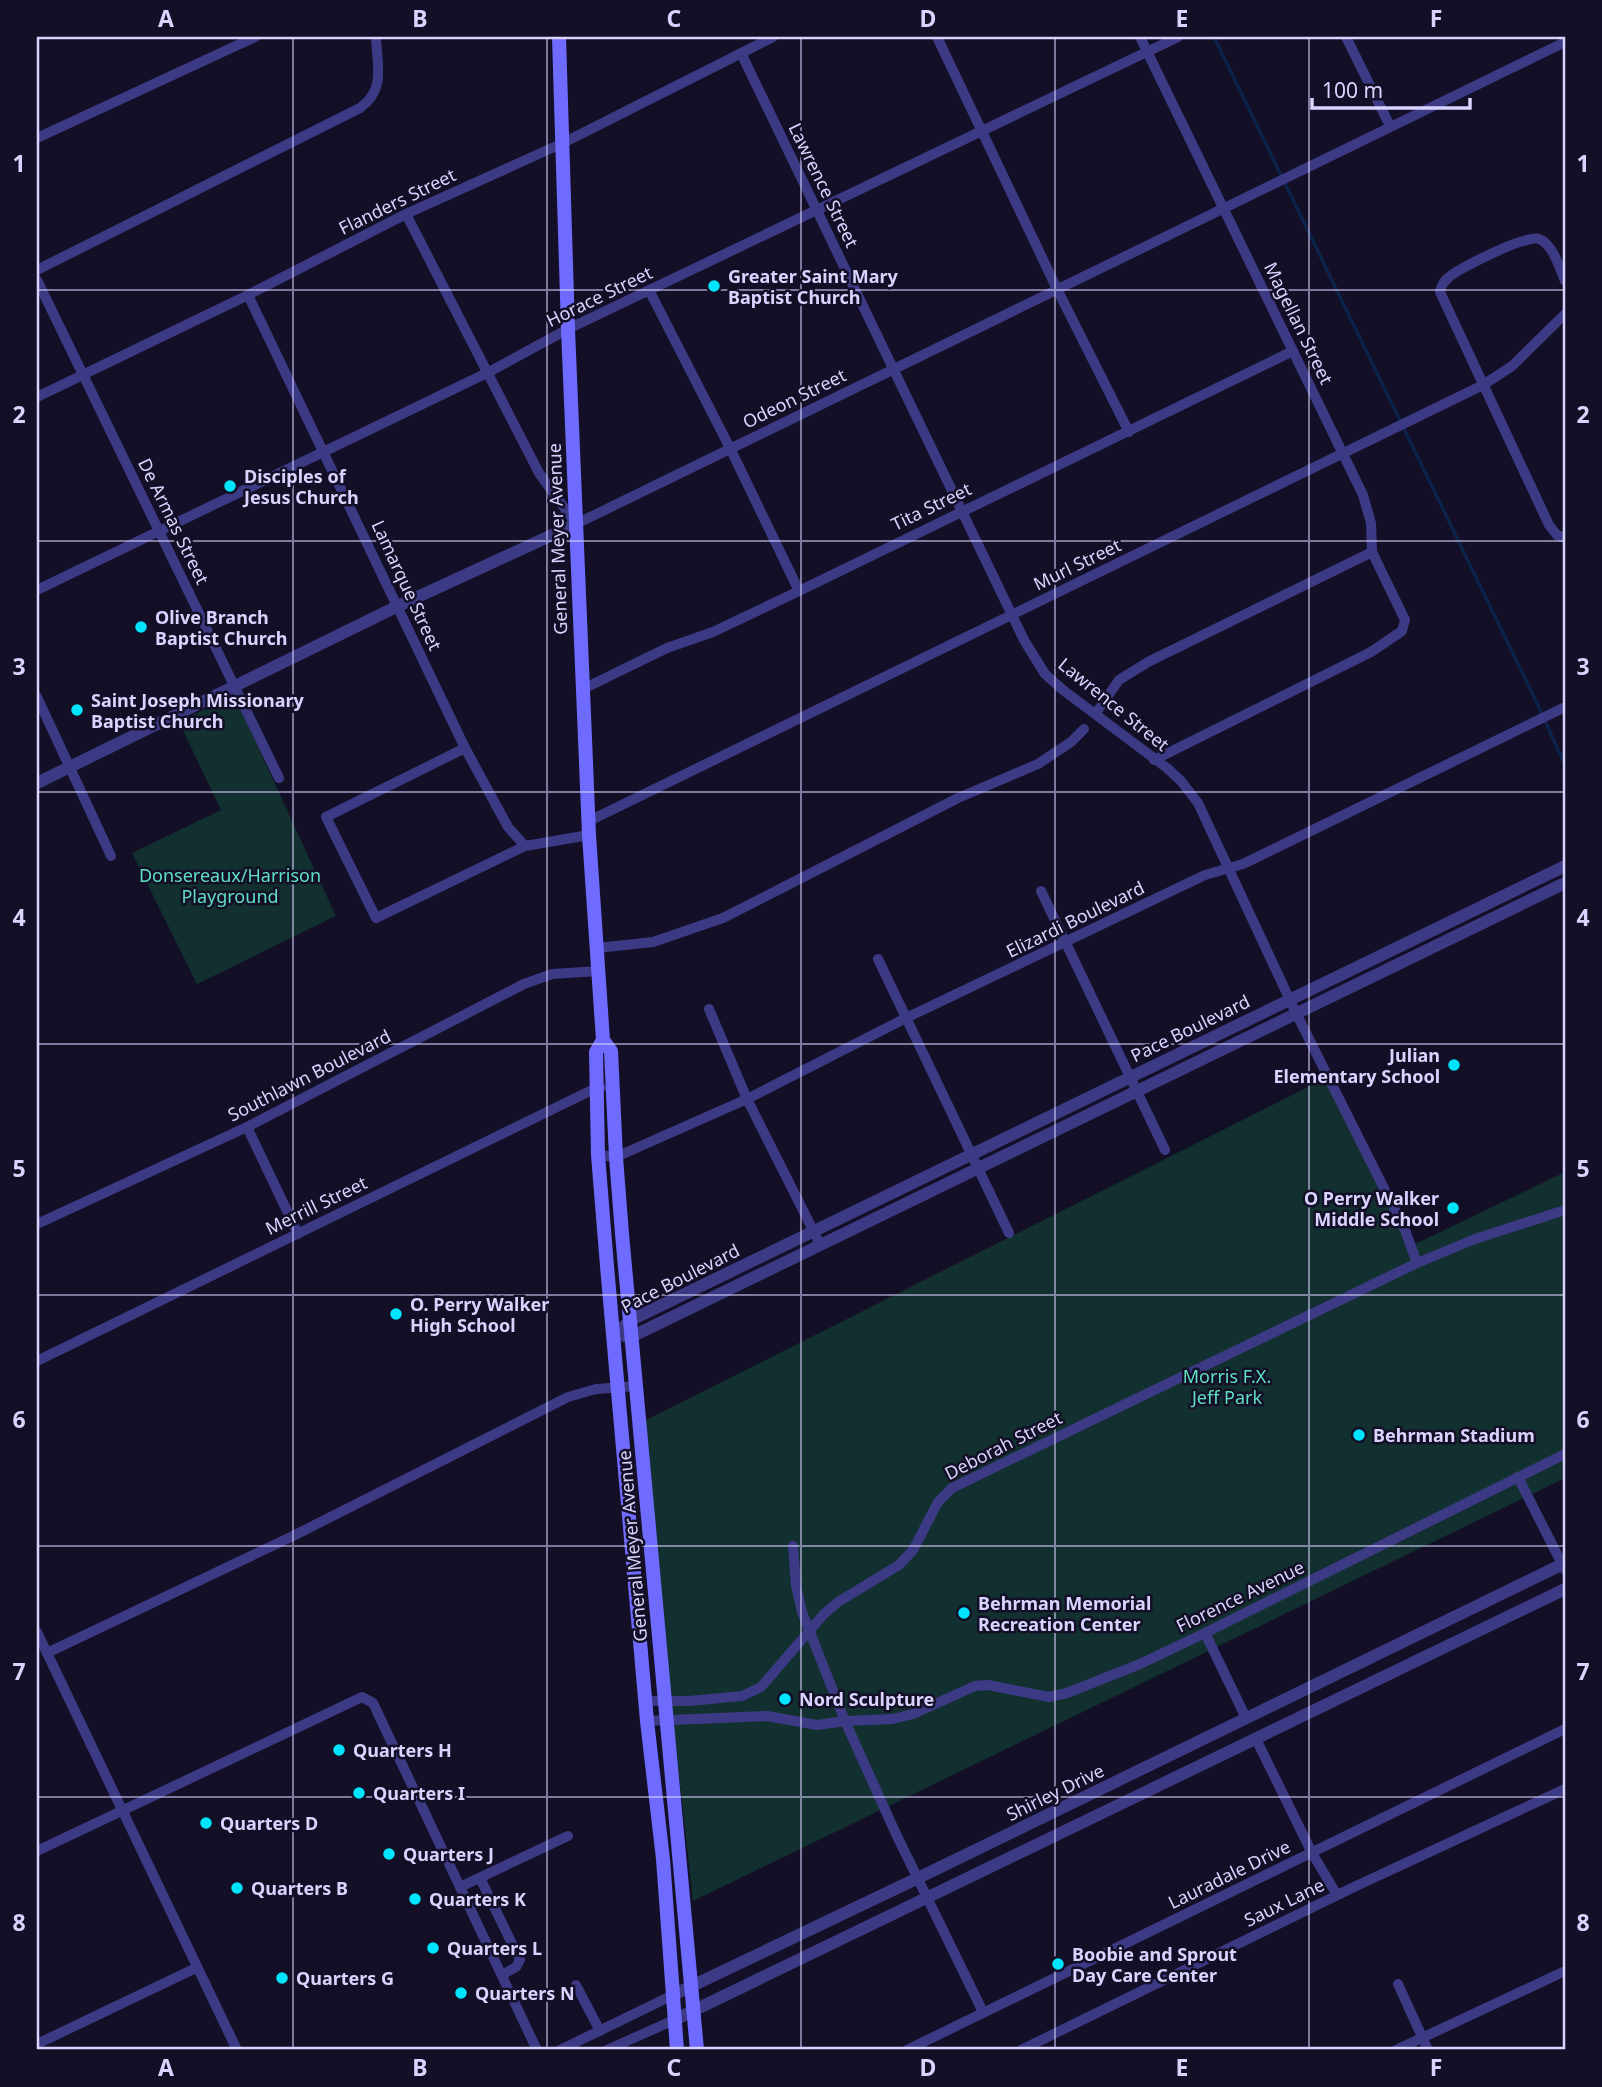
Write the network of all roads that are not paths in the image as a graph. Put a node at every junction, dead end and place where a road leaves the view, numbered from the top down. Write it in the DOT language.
graph roads {
  1 [pos="255,37"];
  2 [pos="376,37"];
  3 [pos="559,37"];
  4 [pos="773,37"];
  5 [pos="937,37"];
  6 [pos="1140,37"];
  7 [pos="1178,37"];
  8 [pos="1346,37"];
  9 [pos="1565,42"];
  10 [pos="1147,51"];
  11 [pos="741,53"];
  12 [pos="1390,127"];
  13 [pos="982,129"];
  14 [pos="37,138"];
  15 [pos="563,144"];
  16 [pos="1223,208"];
  17 [pos="817,211"];
  18 [pos="406,214"];
  19 [pos="37,270"];
  20 [pos="37,280"];
  21 [pos="1565,281"];
  22 [pos="1057,289"];
  23 [pos="649,290"];
  24 [pos="248,295"];
  25 [pos="1565,314"];
  26 [pos="568,329"];
  27 [pos="1293,351"];
  28 [pos="894,369"];
  29 [pos="489,372"];
  30 [pos="83,375"];
  31 [pos="1483,385"];
  32 [pos="37,397"];
  33 [pos="1129,432"];
  34 [pos="730,448"];
  35 [pos="324,451"];
  36 [pos="1344,453"];
  37 [pos="963,510"];
  38 [pos="576,524"];
  39 [pos="159,531"];
  40 [pos="1565,538"];
  41 [pos="1373,552"];
  42 [pos="37,590"];
  43 [pos="799,591"];
  44 [pos="398,606"];
  45 [pos="1013,615"];
  46 [pos="235,687"];
  47 [pos="583,689"];
  48 [pos="37,697"];
  49 [pos="1560,709"];
  50 [pos="1096,713"];
  51 [pos="1084,729"];
  52 [pos="465,748"];
  53 [pos="1154,760"];
  54 [pos="70,767"];
  55 [pos="279,778"];
  56 [pos="37,783"];
  57 [pos="589,828"];
  58 [pos="525,846"];
  59 [pos="111,856"];
  60 [pos="1228,866"];
  61 [pos="1565,866"];
  62 [pos="1565,883"];
  63 [pos="1041,891"];
  64 [pos="1439,927"];
  65 [pos="1446,941"];
  66 [pos="1065,943"];
  67 [pos="597,948"];
  68 [pos="878,959"];
  69 [pos="599,971"];
  70 [pos="1290,999"];
  71 [pos="709,1009"];
  72 [pos="1296,1013"];
  73 [pos="906,1018"];
  74 [pos="603,1040"];
  75 [pos="1130,1076"];
  76 [pos="596,1087"];
  77 [pos="612,1088"];
  78 [pos="1137,1090"];
  79 [pos="747,1099"];
  80 [pos="247,1127"];
  81 [pos="1165,1150"];
  82 [pos="971,1154"];
  83 [pos="598,1155"];
  84 [pos="616,1157"];
  85 [pos="977,1167"];
  86 [pos="1565,1210"];
  87 [pos="37,1224"];
  88 [pos="813,1230"];
  89 [pos="1009,1233"];
  90 [pos="298,1234"];
  91 [pos="820,1244"];
  92 [pos="1416,1263"];
  93 [pos="631,1320"];
  94 [pos="613,1336"];
  95 [pos="633,1336"];
  96 [pos="37,1361"];
  97 [pos="618,1386"];
  98 [pos="637,1386"];
  99 [pos="1565,1454"];
  100 [pos="1518,1477"];
  101 [pos="793,1546"];
  102 [pos="1564,1566"];
  103 [pos="1565,1589"];
  104 [pos="37,1632"];
  105 [pos="809,1632"];
  106 [pos="1205,1633"];
  107 [pos="47,1653"];
  108 [pos="646,1701"];
  109 [pos="665,1701"];
  110 [pos="1246,1718"];
  111 [pos="647,1721"];
  112 [pos="667,1721"];
  113 [pos="845,1721"];
  114 [pos="1565,1729"];
  115 [pos="1256,1739"];
  116 [pos="1565,1788"];
  117 [pos="122,1812"];
  118 [pos="568,1836"];
  119 [pos="37,1850"];
  120 [pos="1312,1853"];
  121 [pos="480,1878"];
  122 [pos="918,1878"];
  123 [pos="460,1887"];
  124 [pos="1337,1895"];
  125 [pos="927,1897"];
  126 [pos="196,1968"];
  127 [pos="1565,1970"];
  128 [pos="502,1975"];
  129 [pos="1398,1984"];
  130 [pos="576,1985"];
  131 [pos="691,1985"];
  132 [pos="673,1995"];
  133 [pos="693,2011"];
  134 [pos="983,2012"];
  135 [pos="674,2020"];
  136 [pos="600,2031"];
  137 [pos="1422,2038"];
  138 [pos="37,2044"];
  139 [pos="236,2050"];
  140 [pos="537,2050"];
  141 [pos="560,2050"];
  142 [pos="607,2050"];
  143 [pos="677,2050"];
  144 [pos="697,2050"];
  145 [pos="907,2050"];
  146 [pos="1021,2050"];
  147 [pos="1396,2050"];
  148 [pos="1428,2050"];
  1 -- 14 [label="street"];
  2 -- 19 [label="street"];
  3 -- 15 [label="main road, General Meyer Avenue"];
  4 -- 11 [label="street, Flanders Street"];
  5 -- 13 [label="street"];
  6 -- 10 [label="street, Magellan Street"];
  7 -- 10 [label="street, Horace Street"];
  8 -- 12 [label="street"];
  9 -- 12 [label="street, Odeon Street"];
  10 -- 13 [label="street, Horace Street"];
  10 -- 16 [label="street, Magellan Street"];
  11 -- 15 [label="street, Flanders Street"];
  11 -- 17 [label="street, Lawrence Street"];
  12 -- 16 [label="street, Odeon Street"];
  13 -- 17 [label="street, Horace Street"];
  13 -- 22 [label="street"];
  15 -- 18 [label="street, Flanders Street"];
  15 -- 26 [label="main road, General Meyer Avenue"];
  16 -- 22 [label="street, Odeon Street"];
  16 -- 27 [label="street, Magellan Street"];
  17 -- 23 [label="street, Horace Street"];
  17 -- 28 [label="street, Lawrence Street"];
  18 -- 24 [label="street, Flanders Street"];
  18 -- 29 [label="street"];
  20 -- 30 [label="street, De Armas Street"];
  21 -- 31 [label="street"];
  22 -- 28 [label="street, Odeon Street"];
  22 -- 33 [label="street"];
  23 -- 26 [label="street, Horace Street"];
  23 -- 34 [label="street"];
  24 -- 30 [label="street, Flanders Street"];
  24 -- 35 [label="street, Lamarque Street"];
  25 -- 31 [label="street, Murl Street"];
  26 -- 29 [label="street, Horace Street"];
  26 -- 38 [label="main road, General Meyer Avenue"];
  27 -- 33 [label="street, Tita Street"];
  27 -- 36 [label="street, Magellan Street"];
  28 -- 34 [label="street, Odeon Street"];
  28 -- 37 [label="street, Lawrence Street"];
  29 -- 35 [label="street, Horace Street"];
  29 -- 38 [label="street"];
  30 -- 32 [label="street, Flanders Street"];
  30 -- 39 [label="street, De Armas Street"];
  31 -- 36 [label="street, Murl Street"];
  31 -- 40 [label="street"];
  33 -- 37 [label="street, Tita Street"];
  34 -- 38 [label="street, Odeon Street"];
  34 -- 43 [label="street"];
  35 -- 39 [label="street, Horace Street"];
  35 -- 44 [label="street, Lamarque Street"];
  36 -- 41 [label="street, Magellan Street"];
  36 -- 45 [label="street, Murl Street"];
  37 -- 43 [label="street, Tita Street"];
  37 -- 45 [label="street, Lawrence Street"];
  38 -- 44 [label="street, Odeon Street"];
  38 -- 47 [label="main road, General Meyer Avenue"];
  39 -- 42 [label="street, Horace Street"];
  39 -- 46 [label="street, De Armas Street"];
  41 -- 50 [label="street"];
  41 -- 53 [label="street, Magellan Street"];
  43 -- 47 [label="street, Tita Street"];
  44 -- 46 [label="street, Odeon Street"];
  44 -- 52 [label="street, Lamarque Street"];
  45 -- 50 [label="street, Lawrence Street"];
  45 -- 57 [label="street, Murl Street"];
  46 -- 54 [label="street, Odeon Street"];
  46 -- 55 [label="street, De Armas Street"];
  47 -- 57 [label="main road, General Meyer Avenue"];
  48 -- 54 [label="street"];
  49 -- 60 [label="street, Elizardi Boulevard"];
  50 -- 53 [label="street, Lawrence Street"];
  51 -- 67 [label="street"];
  52 -- 58 [label="street, Lamarque Street"];
  52 -- 58 [label="street, Murl Street"];
  53 -- 60 [label="street, Lawrence Street"];
  54 -- 56 [label="street, Odeon Street"];
  54 -- 59 [label="street"];
  57 -- 58 [label="street, Murl Street"];
  57 -- 67 [label="main road, General Meyer Avenue"];
  60 -- 66 [label="street, Elizardi Boulevard"];
  60 -- 70 [label="street, Lawrence Street"];
  61 -- 64 [label="street, Pace Boulevard"];
  62 -- 65 [label="street, Pace Boulevard"];
  63 -- 66 [label="street"];
  64 -- 65 [label="street"];
  64 -- 70 [label="street, Pace Boulevard"];
  65 -- 72 [label="street, Pace Boulevard"];
  66 -- 73 [label="street, Elizardi Boulevard"];
  66 -- 75 [label="street"];
  67 -- 69 [label="main road, General Meyer Avenue"];
  68 -- 73 [label="street"];
  69 -- 74 [label="main road, General Meyer Avenue"];
  69 -- 80 [label="street, Southlawn Boulevard"];
  70 -- 72 [label="street, Lawrence Street"];
  70 -- 75 [label="street, Pace Boulevard"];
  71 -- 79 [label="street"];
  72 -- 78 [label="street, Pace Boulevard"];
  72 -- 92 [label="street, Lawrence Street"];
  73 -- 79 [label="street, Elizardi Boulevard"];
  73 -- 82 [label="street"];
  74 -- 76 [label="main road, General Meyer Avenue"];
  74 -- 77 [label="main road, General Meyer Avenue"];
  75 -- 78 [label="street"];
  75 -- 82 [label="street, Pace Boulevard"];
  76 -- 77 [label="street, Merrill Street"];
  76 -- 83 [label="main road, General Meyer Avenue"];
  76 -- 90 [label="street, Merrill Street"];
  77 -- 84 [label="main road, General Meyer Avenue"];
  78 -- 81 [label="street"];
  78 -- 85 [label="street, Pace Boulevard"];
  79 -- 84 [label="street, Elizardi Boulevard"];
  79 -- 88 [label="street"];
  80 -- 87 [label="street, Southlawn Boulevard"];
  80 -- 90 [label="street"];
  82 -- 85 [label="street"];
  82 -- 88 [label="street, Pace Boulevard"];
  83 -- 84 [label="street"];
  83 -- 94 [label="main road, General Meyer Avenue"];
  84 -- 93 [label="main road, General Meyer Avenue"];
  85 -- 89 [label="street"];
  85 -- 91 [label="street, Pace Boulevard"];
  86 -- 92 [label="street"];
  88 -- 91 [label="street"];
  88 -- 93 [label="street, Pace Boulevard"];
  90 -- 96 [label="street, Merrill Street"];
  91 -- 95 [label="street, Pace Boulevard"];
  92 -- 105 [label="street, Deborah Street"];
  93 -- 94 [label="street, Pace Boulevard"];
  93 -- 95 [label="main road, General Meyer Avenue"];
  94 -- 95 [label="street, Pace Boulevard"];
  94 -- 97 [label="main road, General Meyer Avenue"];
  95 -- 98 [label="main road, General Meyer Avenue"];
  97 -- 98 [label="street"];
  97 -- 107 [label="street"];
  97 -- 108 [label="main road, General Meyer Avenue"];
  98 -- 109 [label="main road, General Meyer Avenue"];
  99 -- 100 [label="street"];
  100 -- 102 [label="street"];
  100 -- 106 [label="street, Florence Avenue"];
  101 -- 105 [label="street"];
  102 -- 110 [label="street, Shirley Drive"];
  103 -- 115 [label="street"];
  104 -- 107 [label="street"];
  105 -- 109 [label="street, Deborah Street"];
  105 -- 113 [label="street"];
  106 -- 110 [label="street"];
  106 -- 113 [label="street, Florence Avenue"];
  107 -- 117 [label="street"];
  108 -- 109 [label="street, Deborah Street"];
  108 -- 111 [label="main road, General Meyer Avenue"];
  109 -- 112 [label="main road, General Meyer Avenue"];
  110 -- 115 [label="street"];
  110 -- 122 [label="street, Shirley Drive"];
  111 -- 112 [label="street, Florence Avenue"];
  111 -- 132 [label="main road, General Meyer Avenue"];
  112 -- 113 [label="street, Florence Avenue"];
  112 -- 131 [label="main road, General Meyer Avenue"];
  113 -- 122 [label="street"];
  114 -- 120 [label="street, Lauradale Drive"];
  115 -- 120 [label="street"];
  115 -- 125 [label="street"];
  116 -- 124 [label="street, Saux Lane"];
  117 -- 119 [label="street"];
  117 -- 123 [label="street"];
  117 -- 126 [label="street"];
  118 -- 121 [label="street"];
  120 -- 124 [label="street"];
  120 -- 134 [label="street, Lauradale Drive"];
  121 -- 123 [label="street"];
  121 -- 128 [label="street"];
  122 -- 125 [label="street"];
  122 -- 131 [label="street, Shirley Drive"];
  123 -- 128 [label="street"];
  124 -- 146 [label="street, Saux Lane"];
  125 -- 133 [label="street"];
  125 -- 134 [label="street"];
  126 -- 138 [label="street"];
  126 -- 139 [label="street"];
  127 -- 137 [label="street"];
  128 -- 140 [label="street"];
  129 -- 137 [label="street"];
  130 -- 136 [label="street"];
  131 -- 132 [label="street, Shirley Drive"];
  131 -- 133 [label="main road, General Meyer Avenue"];
  132 -- 135 [label="main road, General Meyer Avenue"];
  132 -- 136 [label="street, Shirley Drive"];
  133 -- 135 [label="street"];
  133 -- 144 [label="main road, General Meyer Avenue"];
  134 -- 145 [label="street, Lauradale Drive"];
  135 -- 142 [label="street"];
  135 -- 143 [label="main road, General Meyer Avenue"];
  136 -- 141 [label="street, Shirley Drive"];
  137 -- 147 [label="street"];
  137 -- 148 [label="street"];
}
